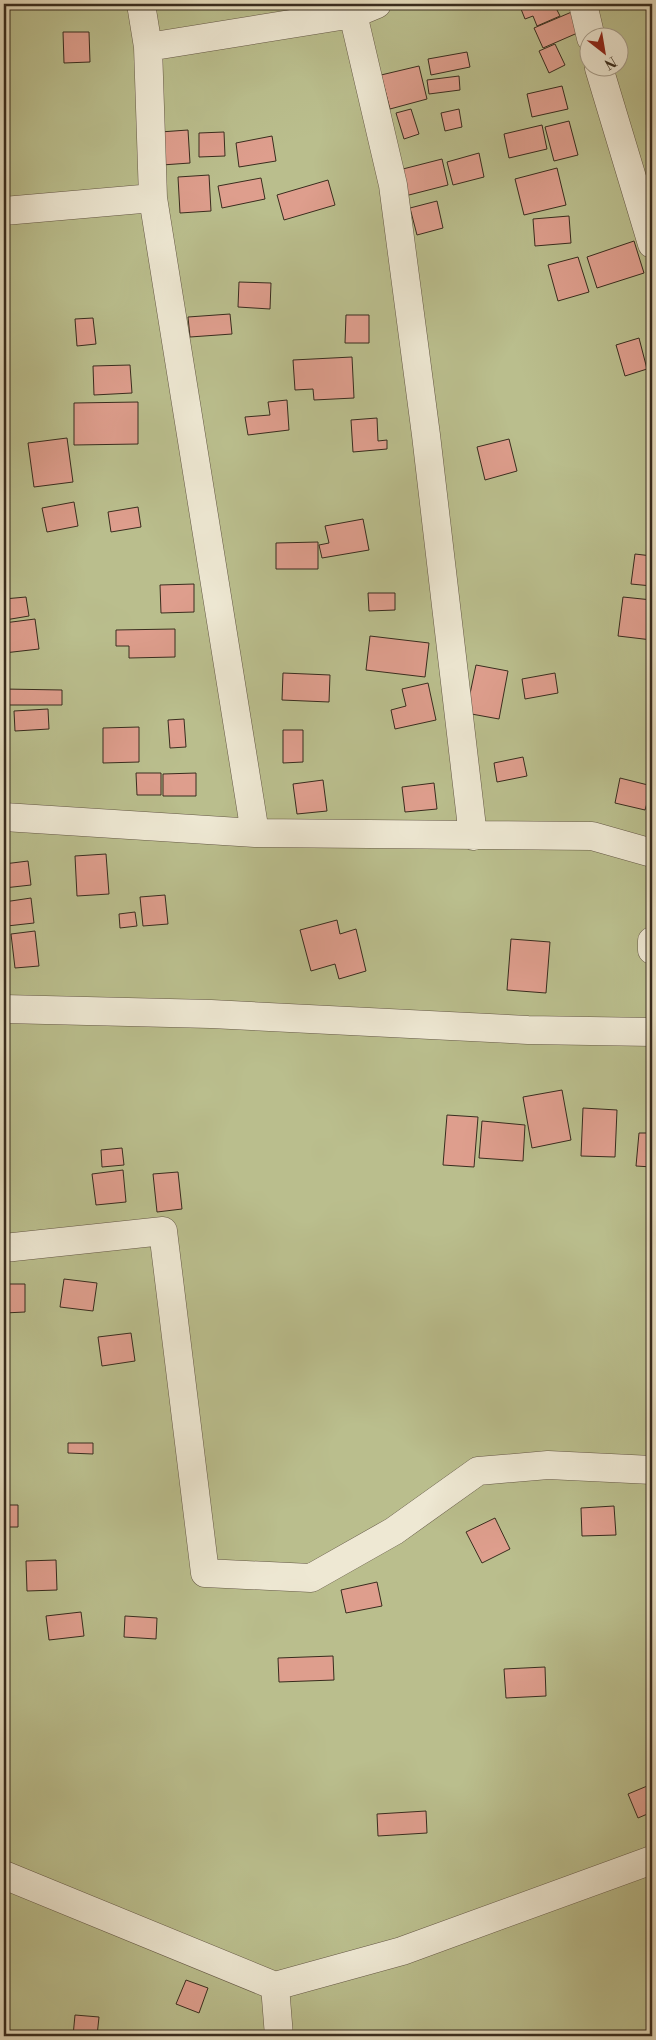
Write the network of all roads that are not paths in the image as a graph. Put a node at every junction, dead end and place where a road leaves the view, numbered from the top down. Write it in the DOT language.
graph roads {
  1 [pos="141,4"];
  2 [pos="583,4"];
  3 [pos="365,9"];
  4 [pos="589,28"];
  5 [pos="148,48"];
  6 [pos="602,78"];
  7 [pos="153,198"];
  8 [pos="4,211"];
  9 [pos="652,244"];
  10 [pos="4,817"];
  11 [pos="255,833"];
  12 [pos="473,836"];
  13 [pos="652,853"];
  14 [pos="652,941"];
  15 [pos="652,950"];
  16 [pos="4,1009"];
  17 [pos="652,1032"];
  18 [pos="4,1248"];
  19 [pos="652,1470"];
  20 [pos="652,1860"];
  21 [pos="4,1875"];
  22 [pos="275,1986"];
  23 [pos="279,2036"];
  1 -- 5 [label="street"];
  2 -- 4 [label="street"];
  3 -- 5 [label="street"];
  3 -- 12 [label="street"];
  5 -- 7 [label="street"];
  6 -- 9 [label="street"];
  7 -- 8 [label="street"];
  7 -- 11 [label="street"];
  10 -- 11 [label="street"];
  11 -- 12 [label="street"];
  12 -- 13 [label="street"];
  14 -- 15 [label="street"];
  16 -- 17 [label="street"];
  18 -- 19 [label="street"];
  20 -- 22 [label="street"];
  21 -- 22 [label="street"];
  22 -- 23 [label="street"];
}
